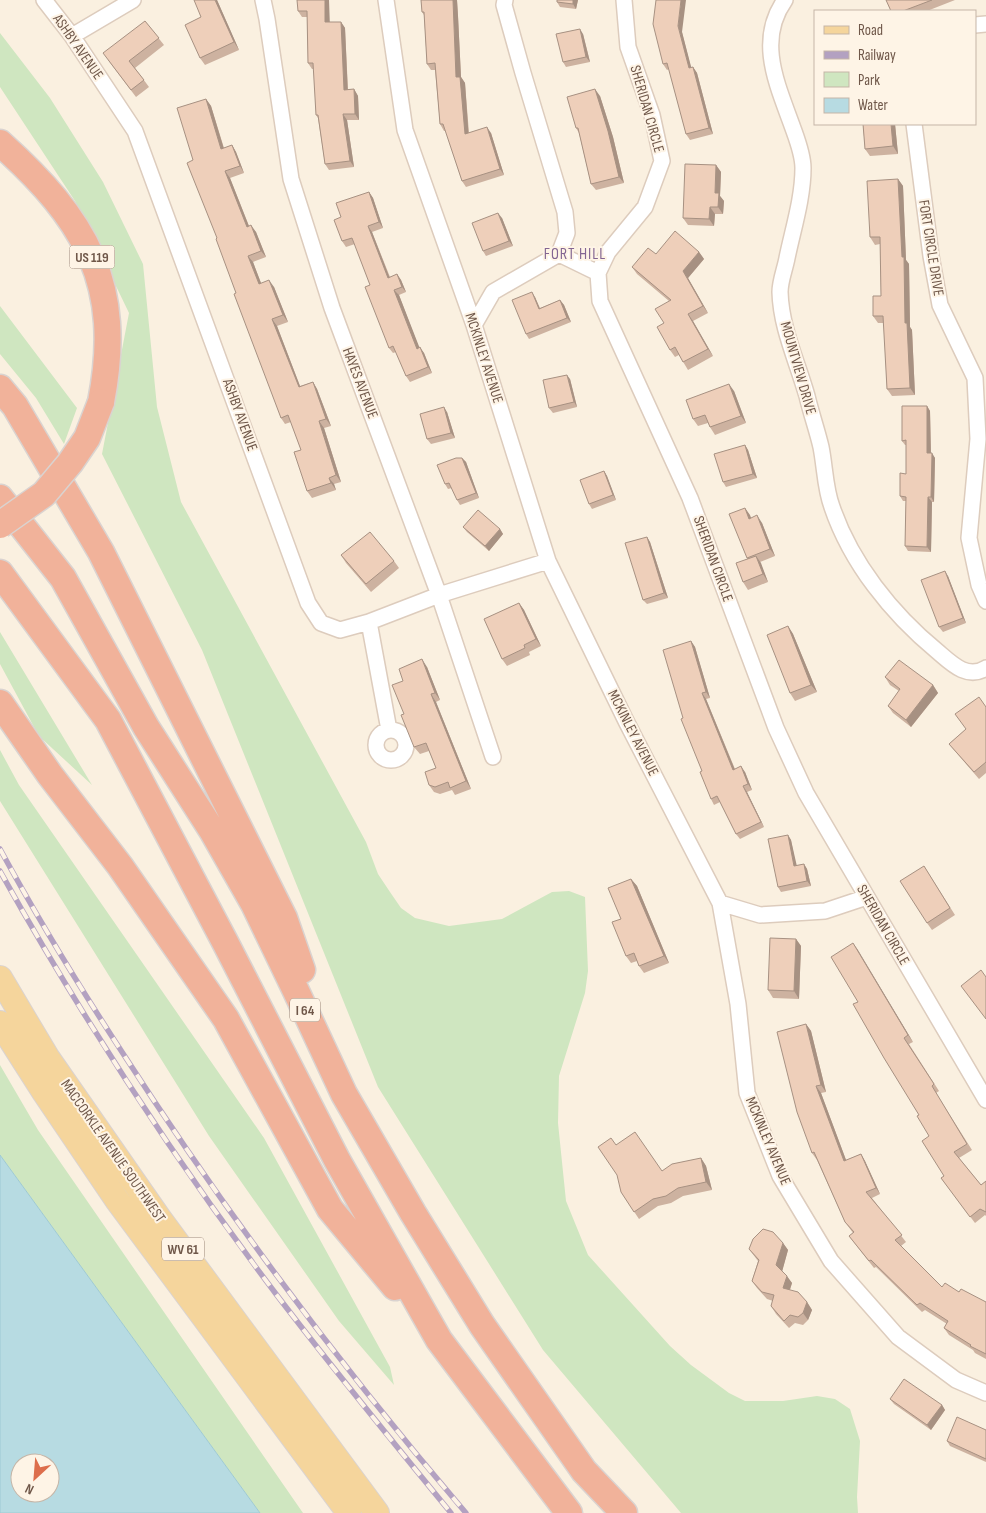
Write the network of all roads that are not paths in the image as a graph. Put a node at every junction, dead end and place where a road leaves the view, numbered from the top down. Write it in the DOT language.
graph roads {
  1 [pos="44,0"];
  2 [pos="131,0"];
  3 [pos="263,0"];
  4 [pos="386,0"];
  5 [pos="505,0"];
  6 [pos="624,0"];
  7 [pos="785,0"];
  8 [pos="72,36"];
  9 [pos="914,125"];
  10 [pos="0,144"];
  11 [pos="559,254"];
  12 [pos="598,273"];
  13 [pos="474,325"];
  14 [pos="0,388"];
  15 [pos="0,498"];
  16 [pos="0,525"];
  17 [pos="548,560"];
  18 [pos="0,573"];
  19 [pos="439,595"];
  20 [pos="986,601"];
  21 [pos="369,622"];
  22 [pos="986,668"];
  23 [pos="0,703"];
  24 [pos="389,730"];
  25 [pos="493,758"];
  26 [pos="867,897"];
  27 [pos="720,903"];
  28 [pos="0,978"];
  29 [pos="0,1023"];
  30 [pos="344,1094"];
  31 [pos="986,1100"];
  32 [pos="439,1340"];
  33 [pos="986,1393"];
  34 [pos="349,1513"];
  35 [pos="377,1513"];
  36 [pos="569,1513"];
  37 [pos="624,1513"];
  1 -- 8 [label="street, ASHBY AVENUE"];
  2 -- 8 [label="street"];
  3 -- 19 [label="street, HAYES AVENUE"];
  4 -- 13 [label="street, MCKINLEY AVENUE"];
  5 -- 11 [label="street"];
  6 -- 12 [label="street, SHERIDAN CIRCLE"];
  7 -- 22 [label="street, MOUNTVIEW DRIVE"];
  8 -- 21 [label="street, ASHBY AVENUE"];
  9 -- 20 [label="street, FORT CIRCLE DRIVE"];
  10 -- 16 [label="highway, US 119, bridge"];
  11 -- 12 [label="street"];
  11 -- 13 [label="street"];
  12 -- 26 [label="street, SHERIDAN CIRCLE"];
  13 -- 17 [label="street, MCKINLEY AVENUE"];
  14 -- 30 [label="highway"];
  15 -- 30 [label="highway, I 64"];
  17 -- 19 [label="street, ASHBY AVENUE"];
  17 -- 27 [label="street, MCKINLEY AVENUE"];
  18 -- 32 [label="highway, I 64"];
  19 -- 21 [label="street, ASHBY AVENUE"];
  19 -- 25 [label="street, HAYES AVENUE"];
  21 -- 24 [label="street"];
  23 -- 32 [label="highway"];
  26 -- 27 [label="street"];
  26 -- 31 [label="street, SHERIDAN CIRCLE"];
  27 -- 33 [label="street, MCKINLEY AVENUE"];
  28 -- 35 [label="main road, MACCORKLE AVENUE SOUTHWEST / WV 61"];
  29 -- 34 [label="main road, MACCORKLE AVENUE SOUTHWEST / WV 61"];
  30 -- 37 [label="highway, I 64"];
  32 -- 36 [label="highway, I 64"];
}
